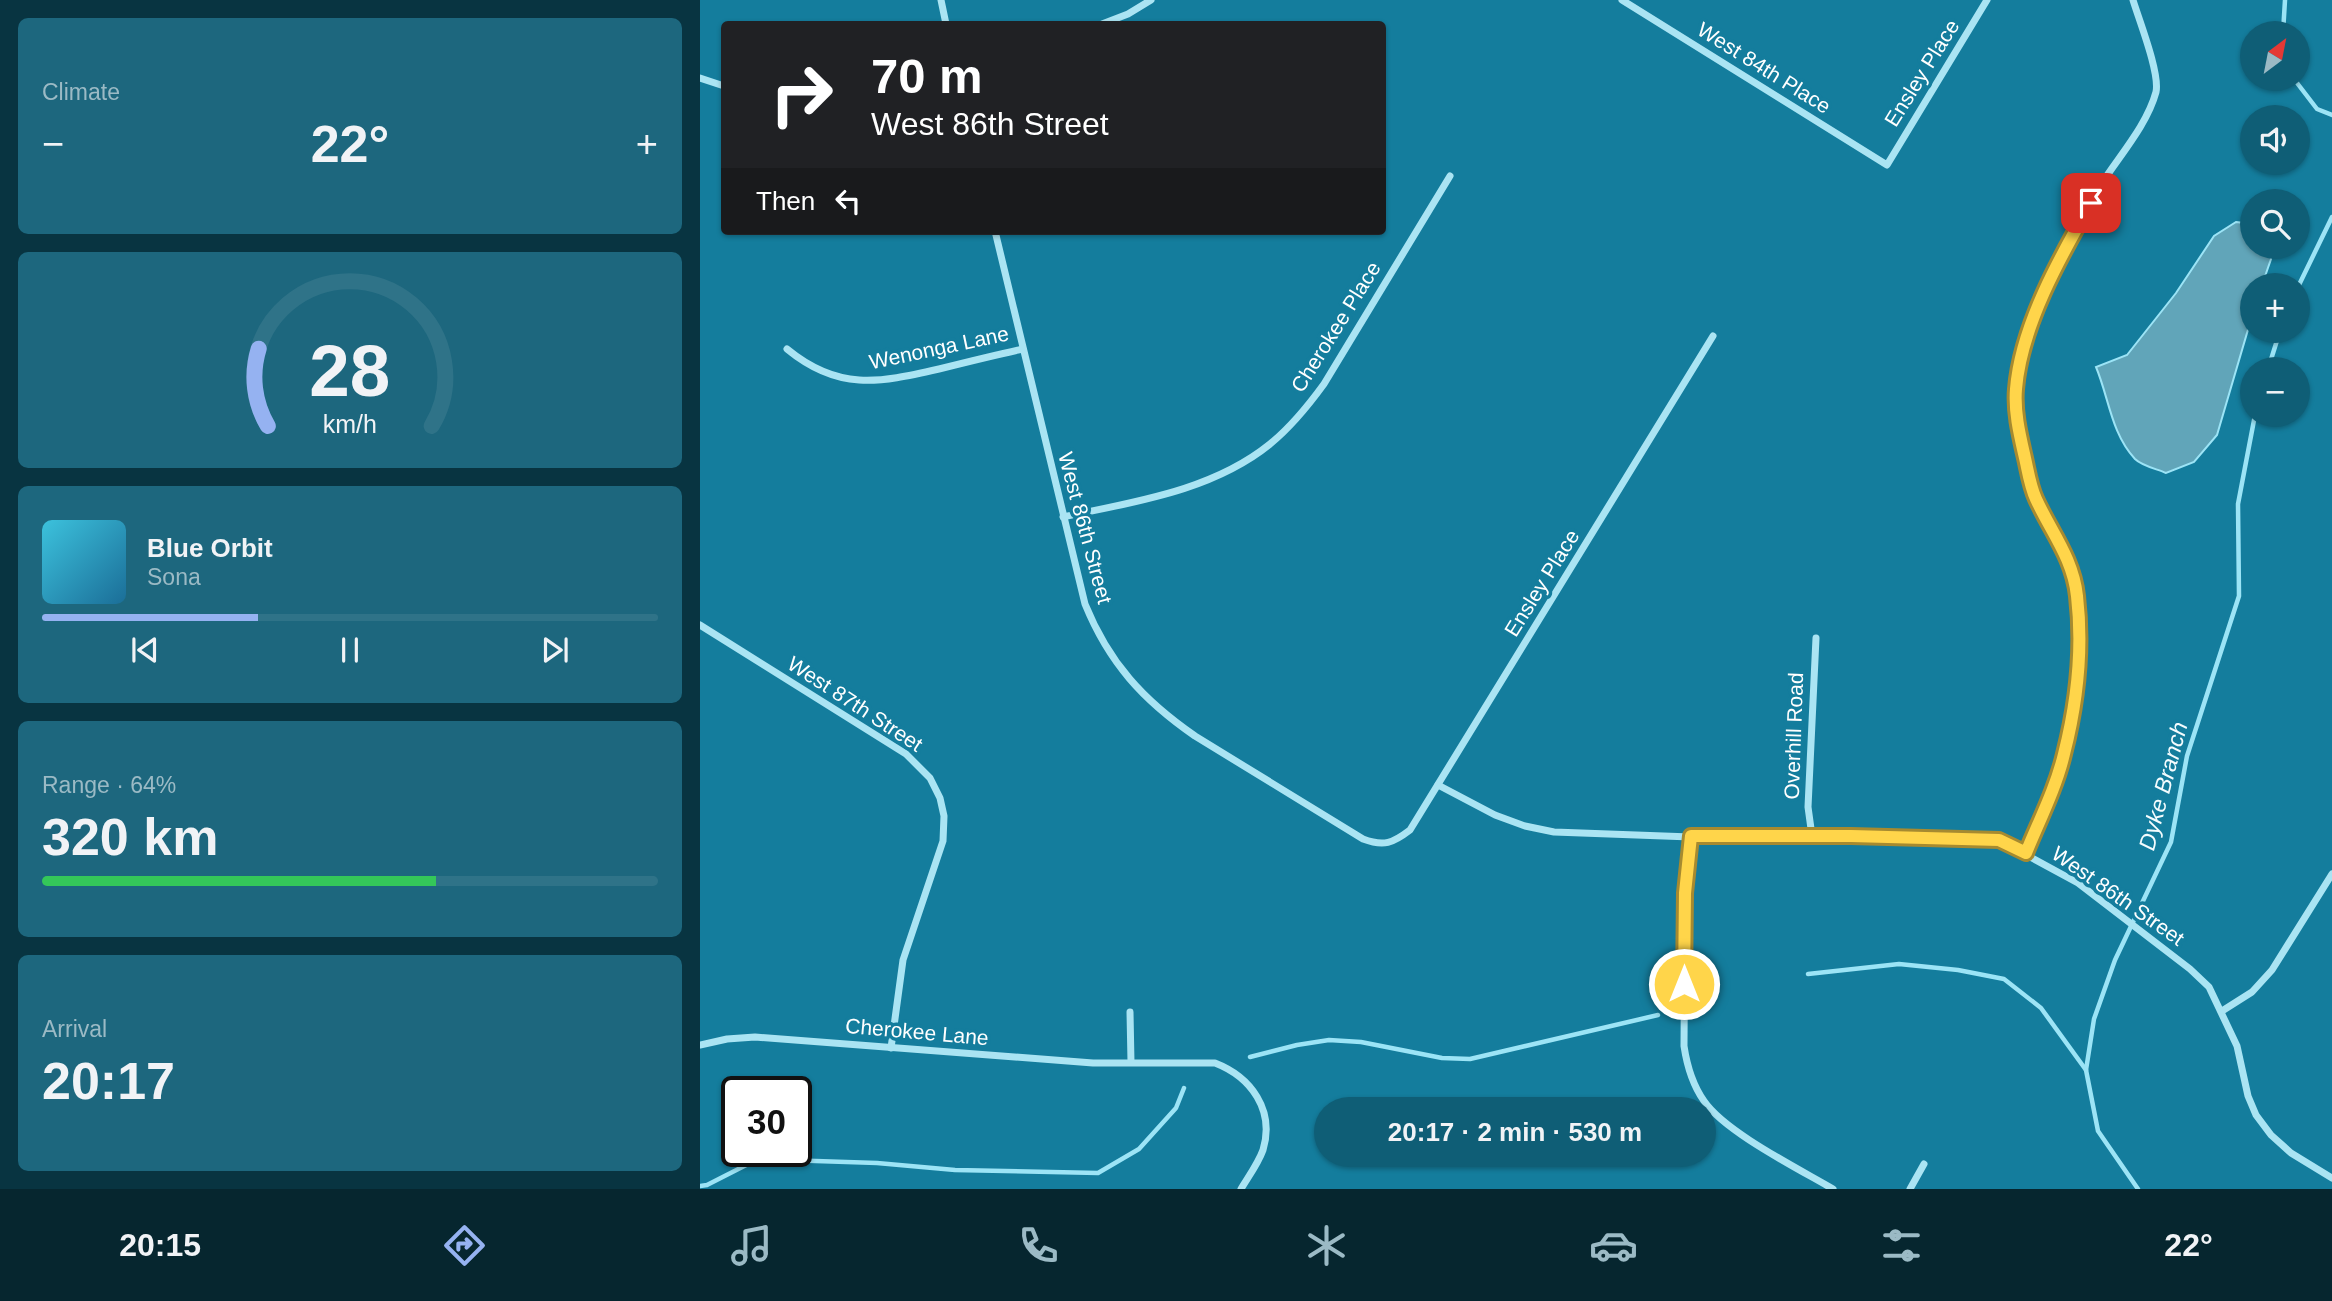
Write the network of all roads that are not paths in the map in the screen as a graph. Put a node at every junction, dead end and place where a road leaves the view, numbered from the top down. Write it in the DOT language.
graph roads {
  1 [pos="941,0"];
  2 [pos="1151,0"];
  3 [pos="1622,0"];
  4 [pos="1987,0"];
  5 [pos="2133,0"];
  6 [pos="945,21"];
  7 [pos="1110,21"];
  8 [pos="700,78"];
  9 [pos="721,85"];
  10 [pos="1887,165"];
  11 [pos="1450,176"];
  12 [pos="996,235"];
  13 [pos="1713,336"];
  14 [pos="786,349"];
  15 [pos="1023,349"];
  16 [pos="1063,517"];
  17 [pos="700,625"];
  18 [pos="1816,638"];
  19 [pos="1438,785"];
  20 [pos="1691,836"];
  21 [pos="1812,836"];
  22 [pos="1395,842"];
  23 [pos="2026,853"];
  24 [pos="2332,874"];
  25 [pos="2222,1011"];
  26 [pos="1130,1012"];
  27 [pos="700,1045"];
  28 [pos="891,1048"];
  29 [pos="1131,1062"];
  30 [pos="1924,1164"];
  31 [pos="2332,1178"];
  32 [pos="1241,1189"];
  33 [pos="1833,1189"];
  34 [pos="1910,1189"];
  1 -- 6 [label="street"];
  2 -- 7 [label="street"];
  3 -- 10 [label="street, West 84th Place"];
  4 -- 10 [label="street, Ensley Place"];
  5 -- 23 [label="street"];
  8 -- 9 [label="street"];
  11 -- 16 [label="street, Cherokee Place"];
  12 -- 15 [label="street, West 86th Street"];
  13 -- 19 [label="street, Ensley Place"];
  14 -- 15 [label="street, Wenonga Lane"];
  15 -- 16 [label="street, West 86th Street"];
  16 -- 22 [label="street, West 86th Street"];
  17 -- 28 [label="street, West 87th Street"];
  18 -- 21 [label="street, Overhill Road"];
  19 -- 20 [label="street, West 86th Street"];
  19 -- 22 [label="street, Ensley Place"];
  20 -- 21 [label="street, West 86th Street"];
  20 -- 33 [label="street"];
  21 -- 23 [label="street, West 86th Street"];
  23 -- 25 [label="street, West 86th Street"];
  24 -- 25 [label="street"];
  25 -- 31 [label="street, West 86th Street"];
  26 -- 29 [label="street"];
  27 -- 28 [label="street, Cherokee Lane"];
  28 -- 29 [label="street, Cherokee Lane"];
  29 -- 32 [label="street, Cherokee Lane"];
  30 -- 34 [label="street"];
}
